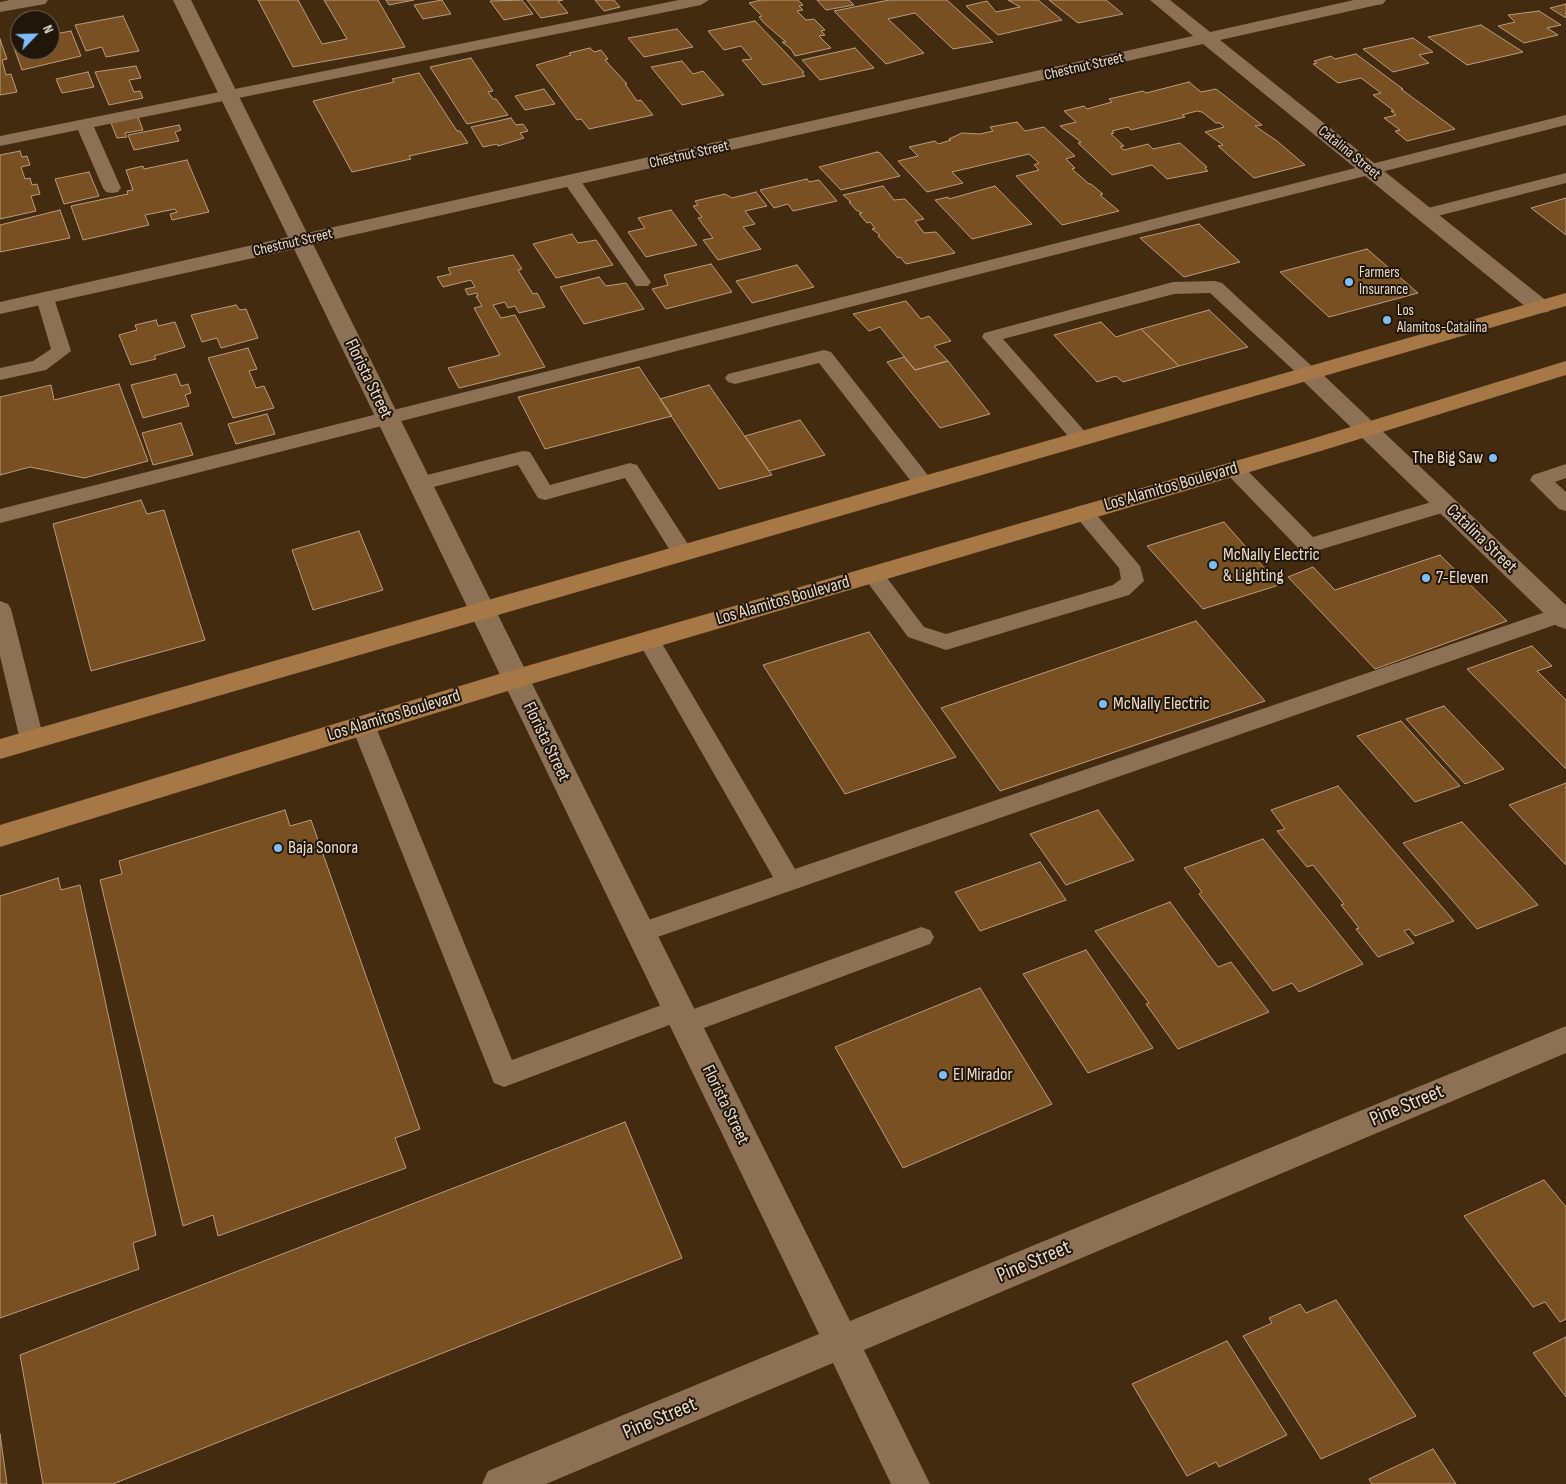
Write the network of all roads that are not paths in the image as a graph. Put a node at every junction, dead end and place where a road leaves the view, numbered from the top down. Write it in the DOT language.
graph roads {
  1 [pos="40,0"];
  2 [pos="182,0"];
  3 [pos="701,0"];
  4 [pos="1159,0"];
  5 [pos="1377,0"];
  6 [pos="0,7"];
  7 [pos="1208,39"];
  8 [pos="228,94"];
  9 [pos="1566,120"];
  10 [pos="84,124"];
  11 [pos="0,140"];
  12 [pos="1371,170"];
  13 [pos="1566,178"];
  14 [pos="572,181"];
  15 [pos="112,188"];
  16 [pos="1426,214"];
  17 [pos="300,241"];
  18 [pos="642,282"];
  19 [pos="45,298"];
  20 [pos="1566,299"];
  21 [pos="1540,307"];
  22 [pos="0,308"];
  23 [pos="1566,368"];
  24 [pos="0,374"];
  25 [pos="1309,374"];
  26 [pos="735,378"];
  27 [pos="387,418"];
  28 [pos="1367,430"];
  29 [pos="1081,439"];
  30 [pos="1234,469"];
  31 [pos="1566,471"];
  32 [pos="418,484"];
  33 [pos="924,484"];
  34 [pos="1566,504"];
  35 [pos="1445,505"];
  36 [pos="1083,512"];
  37 [pos="0,516"];
  38 [pos="682,552"];
  39 [pos="873,575"];
  40 [pos="0,609"];
  41 [pos="481,610"];
  42 [pos="1563,618"];
  43 [pos="649,641"];
  44 [pos="516,679"];
  45 [pos="363,725"];
  46 [pos="32,740"];
  47 [pos="0,749"];
  48 [pos="0,836"];
  49 [pos="789,882"];
  50 [pos="640,933"];
  51 [pos="921,937"];
  52 [pos="681,1017"];
  53 [pos="1566,1039"];
  54 [pos="841,1342"];
  55 [pos="501,1484"];
  56 [pos="911,1484"];
  1 -- 6 [label="street"];
  2 -- 8 [label="street, Florista Street"];
  3 -- 8 [label="lane"];
  4 -- 7 [label="street, Catalina Street"];
  5 -- 7 [label="street, Chestnut Street"];
  7 -- 12 [label="street, Catalina Street"];
  7 -- 14 [label="street, Chestnut Street"];
  8 -- 10 [label="lane"];
  8 -- 17 [label="street, Florista Street"];
  9 -- 12 [label="lane"];
  10 -- 11 [label="lane"];
  10 -- 15 [label="lane"];
  12 -- 16 [label="street, Catalina Street"];
  12 -- 27 [label="lane"];
  13 -- 16 [label="lane"];
  14 -- 17 [label="street, Chestnut Street"];
  14 -- 18 [label="lane"];
  16 -- 21 [label="street, Catalina Street"];
  17 -- 19 [label="street, Chestnut Street"];
  17 -- 27 [label="street, Florista Street"];
  19 -- 22 [label="street, Chestnut Street"];
  19 -- 24 [label="lane"];
  20 -- 21 [label="main road"];
  21 -- 25 [label="main road"];
  23 -- 28 [label="main road, Los Alamitos Boulevard"];
  25 -- 28 [label="street, Catalina Street"];
  25 -- 29 [label="main road"];
  25 -- 29 [label="lane"];
  26 -- 33 [label="lane"];
  27 -- 32 [label="street, Florista Street"];
  27 -- 37 [label="lane"];
  28 -- 30 [label="main road, Los Alamitos Boulevard"];
  28 -- 35 [label="street, Catalina Street"];
  29 -- 33 [label="main road"];
  30 -- 35 [label="lane"];
  30 -- 36 [label="main road, Los Alamitos Boulevard"];
  31 -- 34 [label="lane"];
  32 -- 38 [label="lane"];
  32 -- 41 [label="street, Florista Street"];
  33 -- 38 [label="main road"];
  35 -- 42 [label="street, Catalina Street"];
  36 -- 39 [label="main road, Los Alamitos Boulevard"];
  36 -- 39 [label="lane"];
  38 -- 41 [label="main road"];
  39 -- 43 [label="main road, Los Alamitos Boulevard"];
  40 -- 46 [label="lane"];
  41 -- 44 [label="street, Florista Street"];
  41 -- 46 [label="main road"];
  42 -- 49 [label="lane"];
  43 -- 44 [label="main road, Los Alamitos Boulevard"];
  43 -- 49 [label="lane"];
  44 -- 45 [label="main road, Los Alamitos Boulevard"];
  44 -- 50 [label="street, Florista Street"];
  45 -- 48 [label="main road, Los Alamitos Boulevard"];
  45 -- 52 [label="lane"];
  46 -- 47 [label="main road"];
  49 -- 50 [label="lane"];
  50 -- 52 [label="street, Florista Street"];
  51 -- 52 [label="lane"];
  52 -- 54 [label="street, Florista Street"];
  53 -- 54 [label="street, Pine Street"];
  54 -- 55 [label="street, Pine Street"];
  54 -- 56 [label="street, Florista Street"];
}
